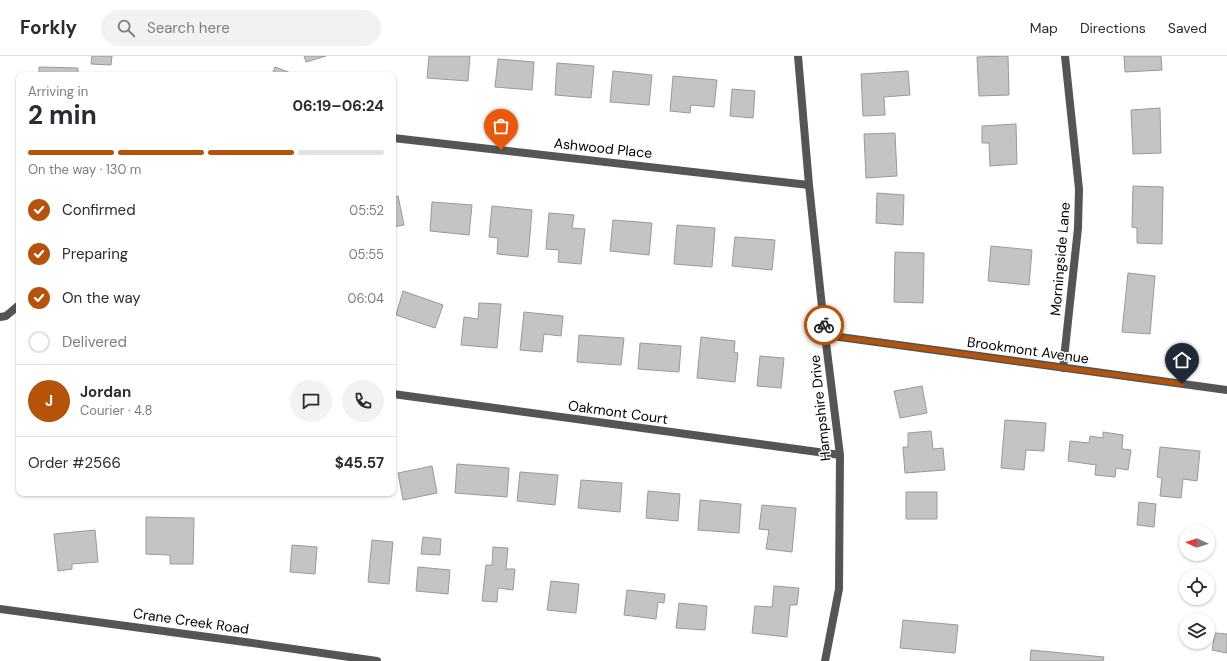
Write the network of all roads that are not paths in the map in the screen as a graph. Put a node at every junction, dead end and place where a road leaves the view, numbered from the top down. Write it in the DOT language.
graph roads {
  1 [pos="798,56"];
  2 [pos="1065,56"];
  3 [pos="396,138"];
  4 [pos="809,185"];
  5 [pos="16,308"];
  6 [pos="0,317"];
  7 [pos="825,335"];
  8 [pos="1063,368"];
  9 [pos="1227,390"];
  10 [pos="396,394"];
  11 [pos="840,456"];
  12 [pos="0,609"];
  13 [pos="377,661"];
  14 [pos="825,661"];
  1 -- 4 [label="street, Hampshire Drive"];
  2 -- 8 [label="street, Morningside Lane"];
  3 -- 4 [label="street, Ashwood Place"];
  4 -- 7 [label="street, Hampshire Drive"];
  5 -- 6 [label="street"];
  7 -- 8 [label="street, Brookmont Avenue"];
  7 -- 11 [label="street, Hampshire Drive"];
  8 -- 9 [label="street, Brookmont Avenue"];
  10 -- 11 [label="street, Oakmont Court"];
  11 -- 14 [label="street, Hampshire Drive"];
  12 -- 13 [label="street, Crane Creek Road"];
}
